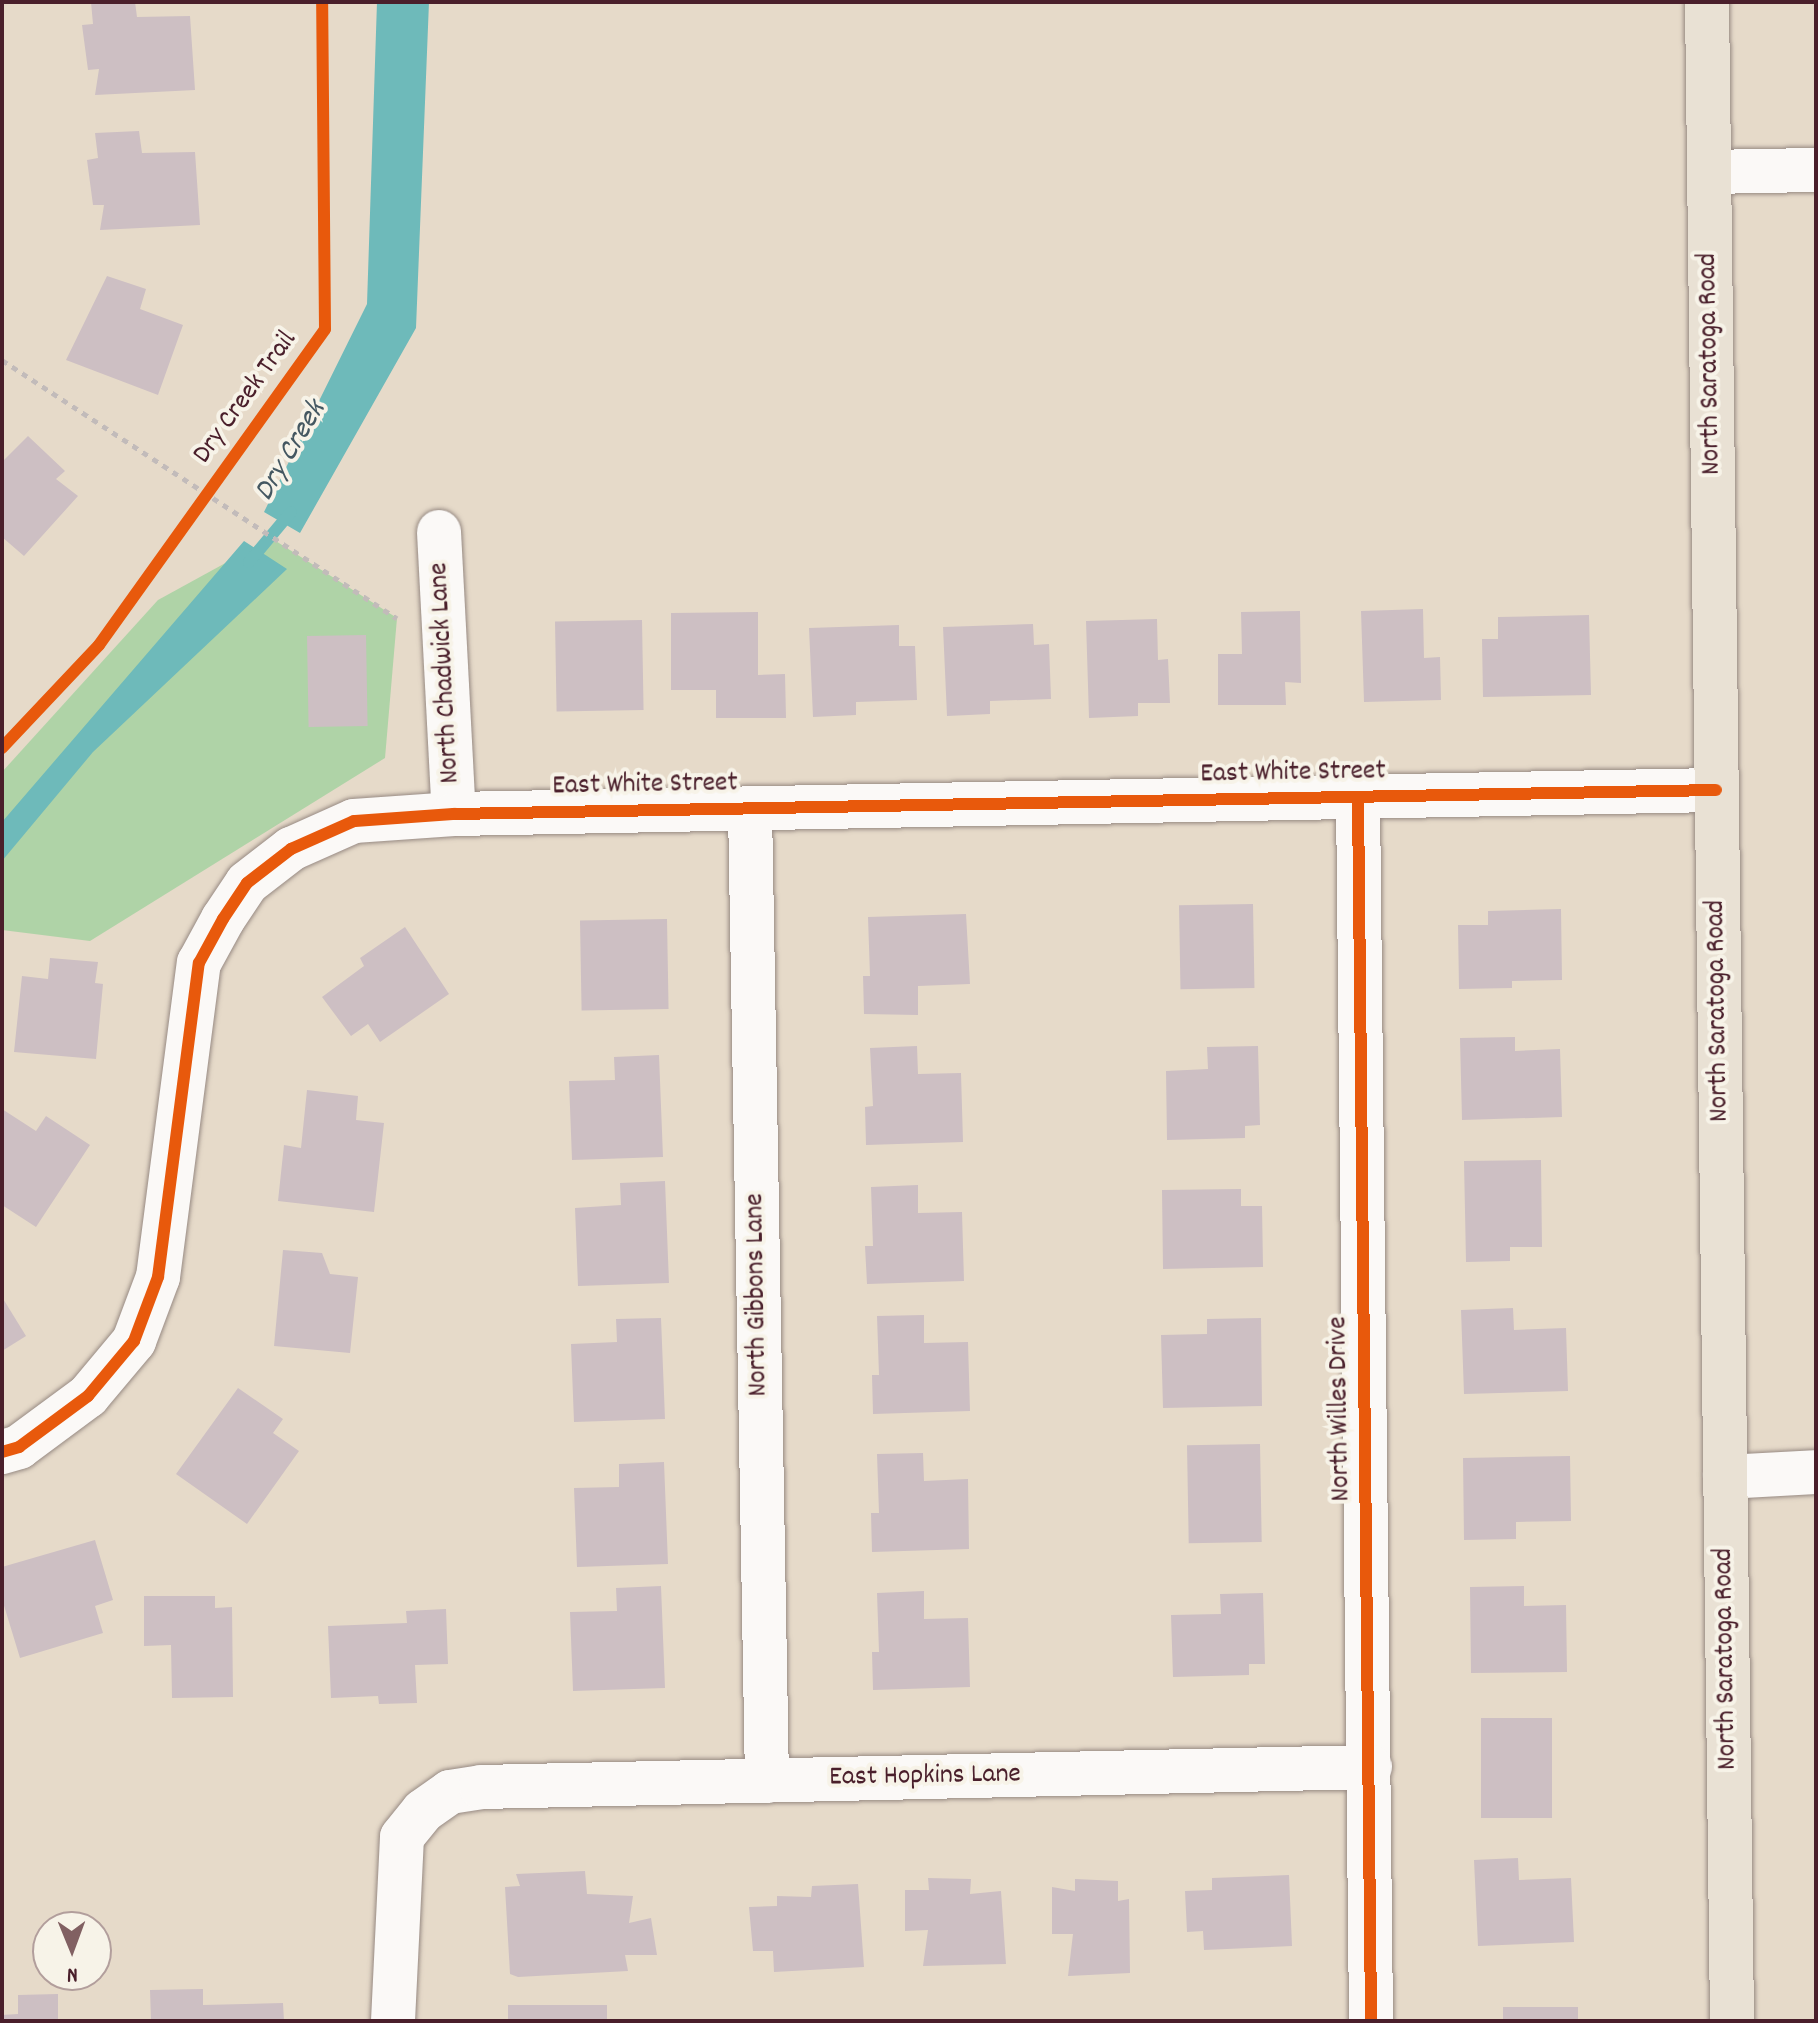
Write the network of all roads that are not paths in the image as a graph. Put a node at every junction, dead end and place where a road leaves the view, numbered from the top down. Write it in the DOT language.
graph roads {
  1 [pos="1707,2"];
  2 [pos="1816,170"];
  3 [pos="1709,172"];
  4 [pos="439,532"];
  5 [pos="1716,790"];
  6 [pos="1358,797"];
  7 [pos="750,808"];
  8 [pos="454,814"];
  9 [pos="2,1452"];
  10 [pos="1816,1472"];
  11 [pos="1725,1477"];
  12 [pos="1370,1767"];
  13 [pos="767,1781"];
  14 [pos="393,2021"];
  15 [pos="1371,2021"];
  16 [pos="1732,2021"];
  1 -- 3 [label="main road, North Saratoga Road"];
  2 -- 3 [label="street"];
  3 -- 5 [label="main road, North Saratoga Road"];
  4 -- 8 [label="street, North Chadwick Lane"];
  5 -- 6 [label="street, East White Street"];
  5 -- 11 [label="main road, North Saratoga Road"];
  6 -- 7 [label="street, East White Street"];
  6 -- 12 [label="street, North Willes Drive"];
  7 -- 8 [label="street, East White Street"];
  7 -- 13 [label="street, North Gibbons Lane"];
  8 -- 9 [label="street, East White Street"];
  10 -- 11 [label="street"];
  11 -- 16 [label="main road, North Saratoga Road"];
  12 -- 13 [label="street, East Hopkins Lane"];
  12 -- 15 [label="street, North Willes Drive"];
  13 -- 14 [label="street, East Hopkins Lane"];
}
